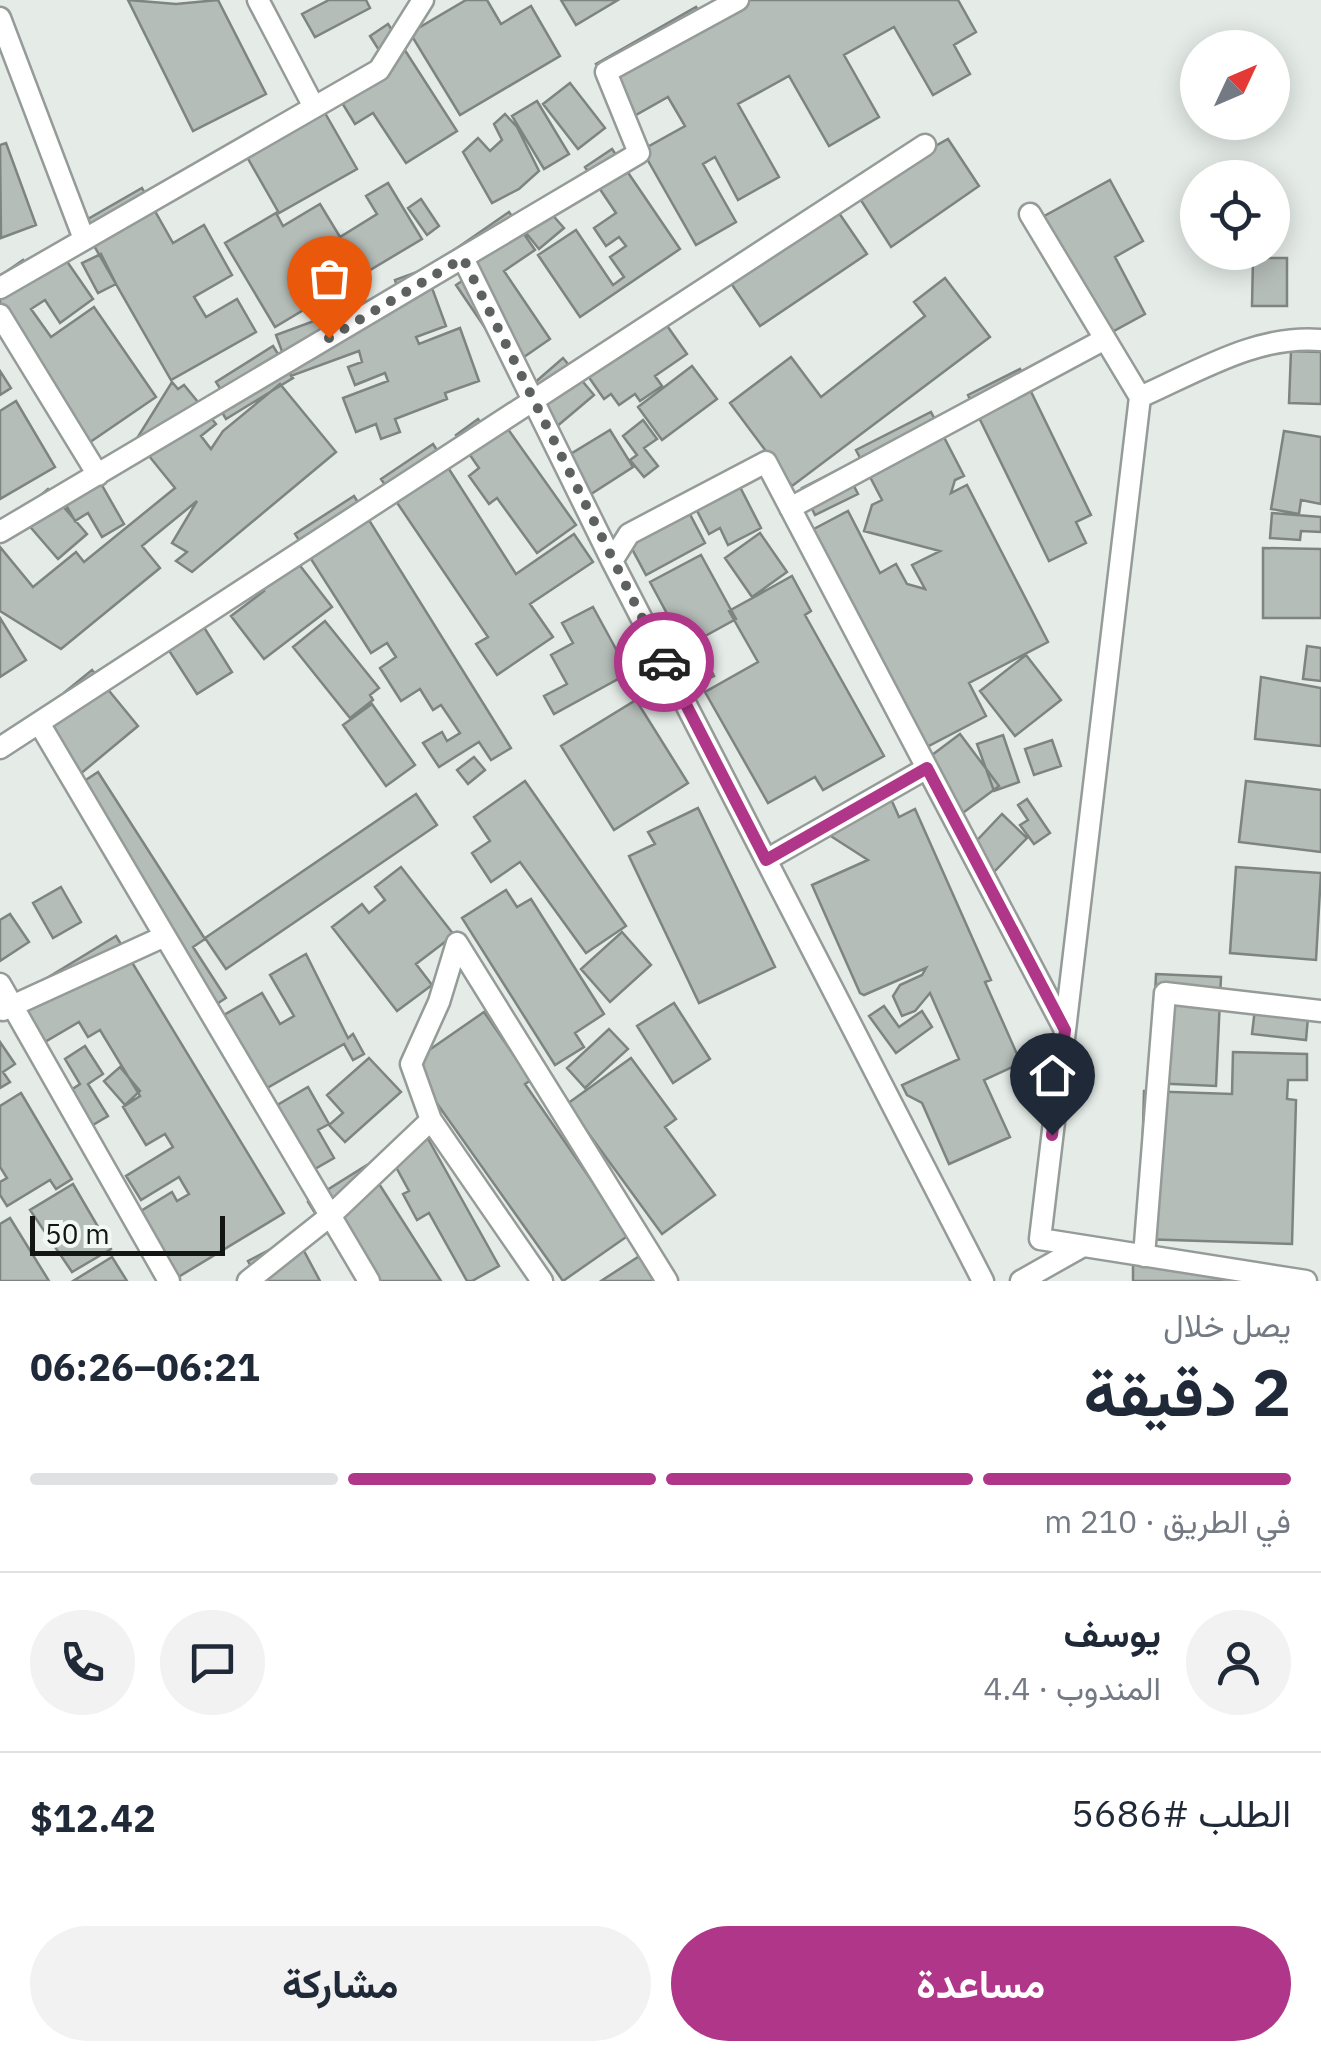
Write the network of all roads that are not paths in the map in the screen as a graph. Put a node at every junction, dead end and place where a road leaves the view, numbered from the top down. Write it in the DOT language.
graph roads {
  1 [pos="258,0"];
  2 [pos="424,0"];
  3 [pos="738,0"];
  4 [pos="0,18"];
  5 [pos="314,107"];
  6 [pos="925,145"];
  7 [pos="1030,214"];
  8 [pos="84,239"];
  9 [pos="463,258"];
  10 [pos="0,288"];
  11 [pos="0,315"];
  12 [pos="1105,339"];
  13 [pos="1321,340"];
  14 [pos="1140,397"];
  15 [pos="536,399"];
  16 [pos="98,475"];
  17 [pos="790,508"];
  18 [pos="0,532"];
  19 [pos="612,560"];
  20 [pos="39,722"];
  21 [pos="0,748"];
  22 [pos="927,768"];
  23 [pos="766,860"];
  24 [pos="164,936"];
  25 [pos="0,984"];
  26 [pos="6,1009"];
  27 [pos="1321,1012"];
  28 [pos="1065,1030"];
  29 [pos="431,1120"];
  30 [pos="330,1216"];
  31 [pos="1083,1246"];
  32 [pos="1144,1256"];
  33 [pos="169,1281"];
  34 [pos="248,1281"];
  35 [pos="368,1281"];
  36 [pos="542,1281"];
  37 [pos="667,1281"];
  38 [pos="983,1281"];
  39 [pos="1021,1281"];
  40 [pos="1306,1281"];
  1 -- 5 [label="street"];
  2 -- 5 [label="street"];
  3 -- 9 [label="street"];
  4 -- 8 [label="street"];
  5 -- 8 [label="street"];
  6 -- 15 [label="street"];
  7 -- 12 [label="street"];
  8 -- 10 [label="street"];
  9 -- 15 [label="street"];
  9 -- 16 [label="street"];
  11 -- 16 [label="street"];
  12 -- 14 [label="street"];
  12 -- 17 [label="street"];
  13 -- 14 [label="street"];
  14 -- 28 [label="street"];
  15 -- 19 [label="street"];
  15 -- 20 [label="street"];
  16 -- 18 [label="street"];
  17 -- 19 [label="street"];
  17 -- 22 [label="street"];
  19 -- 23 [label="street"];
  20 -- 21 [label="street"];
  20 -- 24 [label="street"];
  22 -- 23 [label="street"];
  22 -- 28 [label="street"];
  23 -- 38 [label="street"];
  24 -- 26 [label="street"];
  24 -- 30 [label="street"];
  25 -- 26 [label="street"];
  26 -- 33 [label="street"];
  27 -- 32 [label="street"];
  28 -- 31 [label="street"];
  29 -- 30 [label="street"];
  29 -- 36 [label="street"];
  29 -- 37 [label="street"];
  30 -- 34 [label="street"];
  30 -- 35 [label="street"];
  31 -- 32 [label="street"];
  31 -- 39 [label="street"];
  32 -- 40 [label="street"];
}
